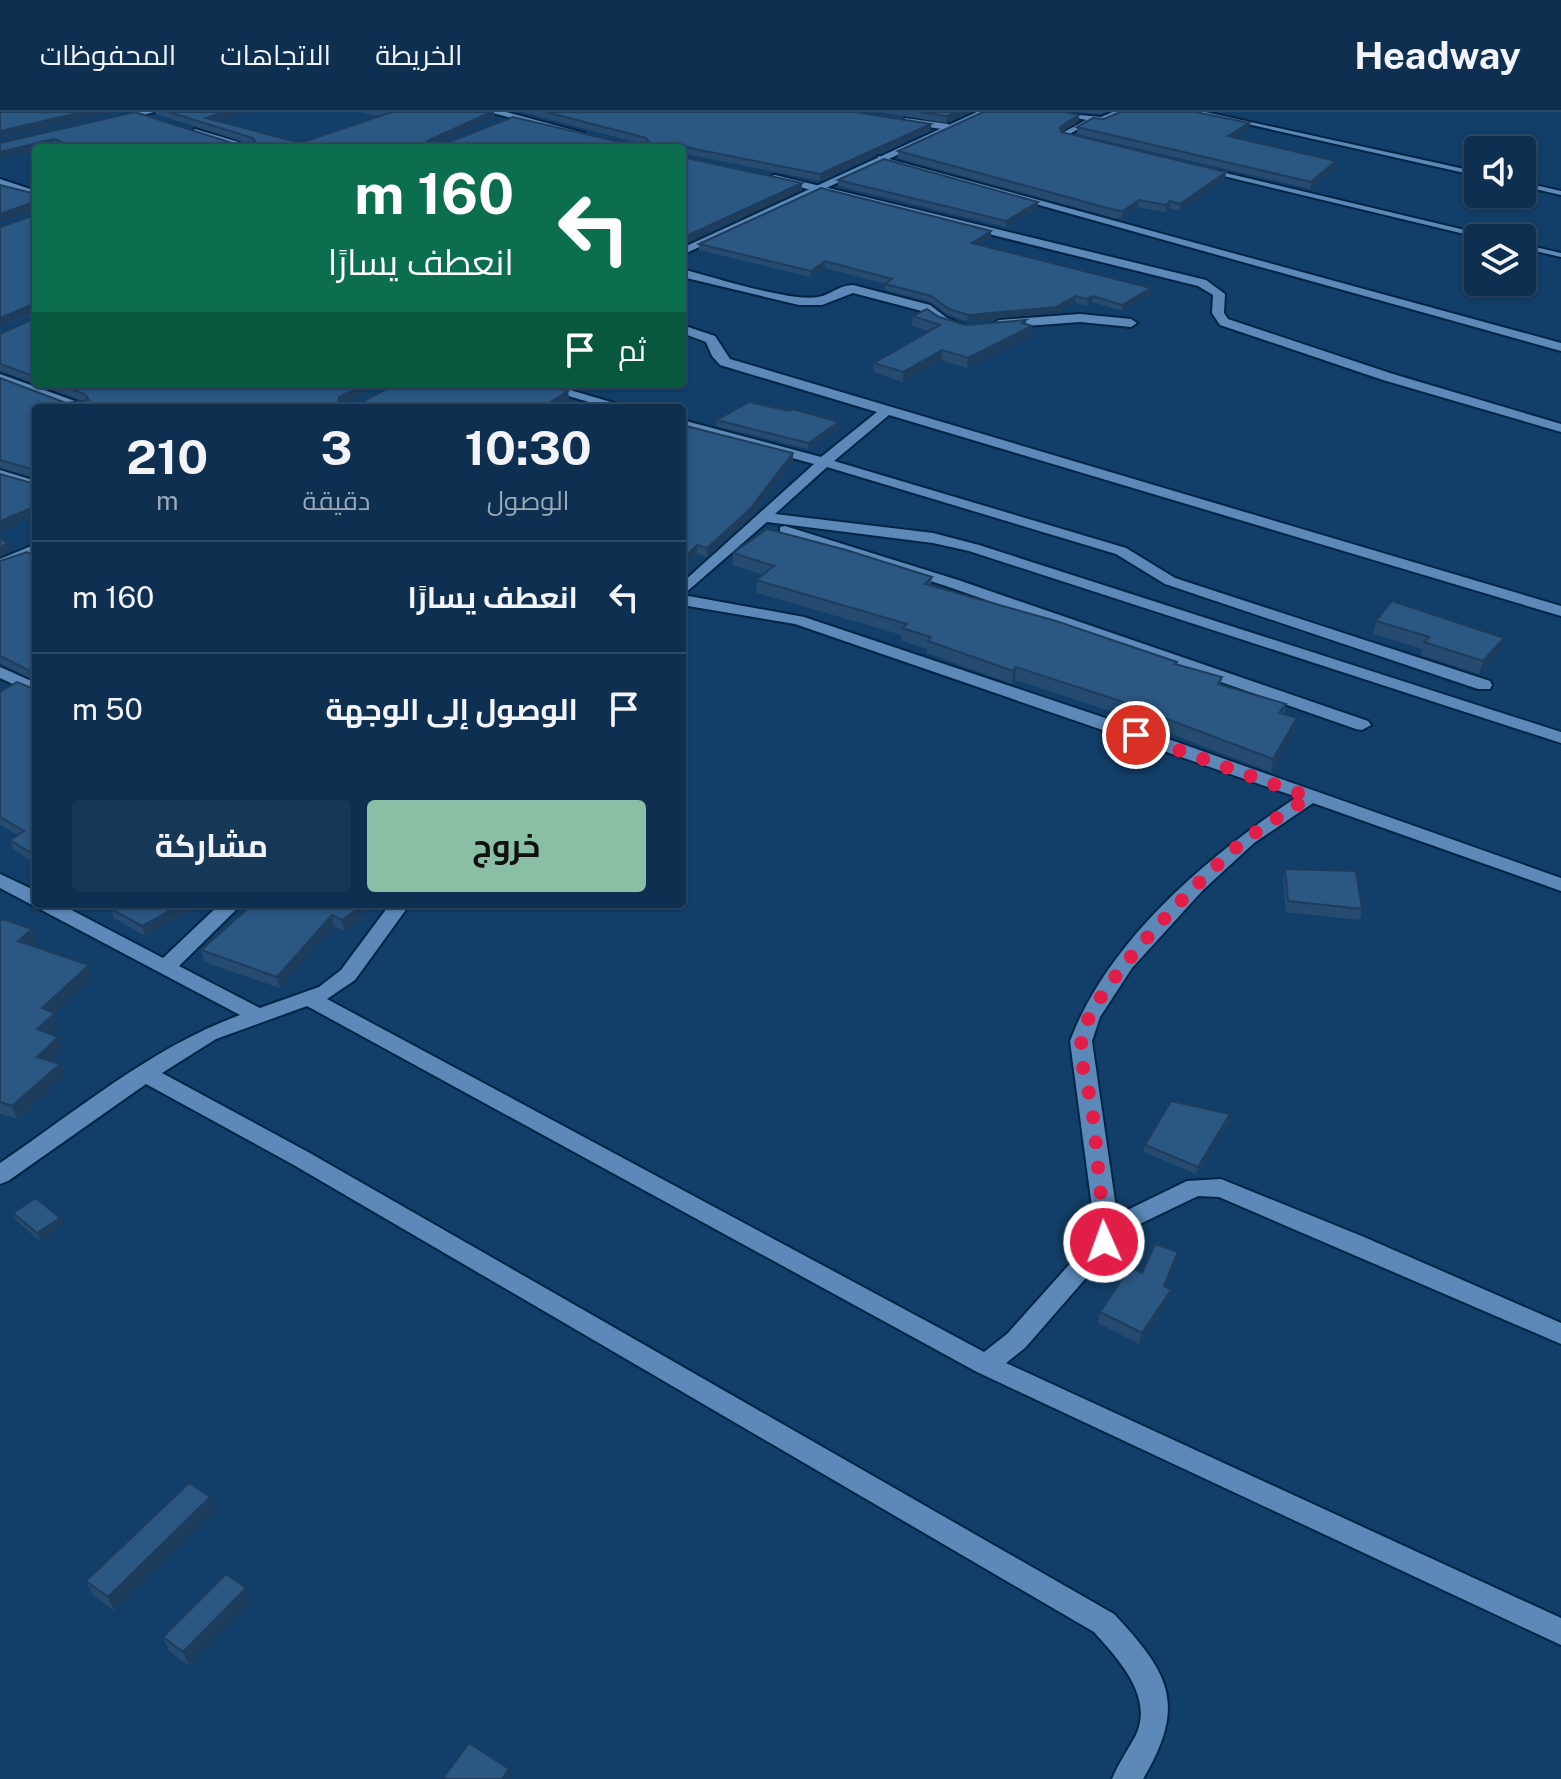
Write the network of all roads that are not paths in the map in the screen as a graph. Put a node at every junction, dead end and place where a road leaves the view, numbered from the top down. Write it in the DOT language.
graph roads {
  1 [pos="494,112"];
  2 [pos="985,112"];
  3 [pos="1051,112"];
  4 [pos="1122,112"];
  5 [pos="1197,112"];
  6 [pos="142,114"];
  7 [pos="514,116"];
  8 [pos="897,120"];
  9 [pos="1090,120"];
  10 [pos="107,121"];
  11 [pos="179,127"];
  12 [pos="488,127"];
  13 [pos="948,127"];
  14 [pos="584,134"];
  15 [pos="1085,142"];
  16 [pos="235,144"];
  17 [pos="882,158"];
  18 [pos="1204,170"];
  19 [pos="1464,171"];
  20 [pos="758,174"];
  21 [pos="0,182"];
  22 [pos="818,187"];
  23 [pos="1536,187"];
  24 [pos="1561,193"];
  25 [pos="32,194"];
  26 [pos="1464,232"];
  27 [pos="1536,249"];
  28 [pos="686,250"];
  29 [pos="1561,255"];
  30 [pos="686,274"];
  31 [pos="1131,323"];
  32 [pos="686,330"];
  33 [pos="1561,347"];
  34 [pos="0,378"];
  35 [pos="550,388"];
  36 [pos="70,404"];
  37 [pos="609,404"];
  38 [pos="885,412"];
  39 [pos="686,425"];
  40 [pos="1561,428"];
  41 [pos="824,462"];
  42 [pos="0,474"];
  43 [pos="32,485"];
  44 [pos="761,519"];
  45 [pos="32,551"];
  46 [pos="0,565"];
  47 [pos="686,587"];
  48 [pos="686,601"];
  49 [pos="1561,611"];
  50 [pos="0,672"];
  51 [pos="1484,685"];
  52 [pos="32,688"];
  53 [pos="1362,725"];
  54 [pos="1561,738"];
  55 [pos="1309,797"];
  56 [pos="0,880"];
  57 [pos="1561,885"];
  58 [pos="32,897"];
  59 [pos="53,908"];
  60 [pos="228,908"];
  61 [pos="397,908"];
  62 [pos="165,967"];
  63 [pos="310,999"];
  64 [pos="258,1016"];
  65 [pos="145,1074"];
  66 [pos="0,1175"];
  67 [pos="1107,1230"];
  68 [pos="1561,1334"];
  69 [pos="986,1365"];
  70 [pos="1561,1632"];
  71 [pos="1127,1779"];
  1 -- 7 [label="street"];
  2 -- 13 [label="street"];
  3 -- 9 [label="street"];
  4 -- 9 [label="street"];
  5 -- 19 [label="lane"];
  6 -- 10 [label="street"];
  7 -- 12 [label="street"];
  7 -- 14 [label="street"];
  8 -- 13 [label="street"];
  9 -- 15 [label="lane"];
  11 -- 16 [label="street"];
  13 -- 17 [label="street"];
  17 -- 22 [label="street"];
  17 -- 33 [label="street"];
  18 -- 26 [label="lane"];
  20 -- 22 [label="street"];
  21 -- 25 [label="street"];
  22 -- 28 [label="street"];
  22 -- 40 [label="street"];
  23 -- 24 [label="lane"];
  27 -- 29 [label="lane"];
  30 -- 31 [label="street"];
  32 -- 38 [label="street"];
  34 -- 36 [label="street"];
  35 -- 37 [label="street"];
  38 -- 41 [label="street"];
  38 -- 49 [label="street"];
  39 -- 41 [label="street"];
  41 -- 44 [label="street"];
  41 -- 51 [label="street"];
  42 -- 43 [label="street"];
  44 -- 47 [label="street"];
  44 -- 53 [label="street"];
  44 -- 54 [label="street"];
  45 -- 46 [label="street"];
  48 -- 55 [label="street"];
  50 -- 52 [label="street"];
  55 -- 57 [label="street"];
  55 -- 67 [label="street"];
  56 -- 58 [label="street"];
  59 -- 62 [label="street"];
  60 -- 62 [label="street"];
  61 -- 63 [label="street"];
  62 -- 64 [label="street"];
  63 -- 64 [label="street"];
  63 -- 69 [label="street"];
  64 -- 65 [label="street"];
  65 -- 66 [label="street"];
  65 -- 71 [label="street"];
  67 -- 68 [label="street"];
  67 -- 69 [label="street"];
  69 -- 70 [label="street"];
}
